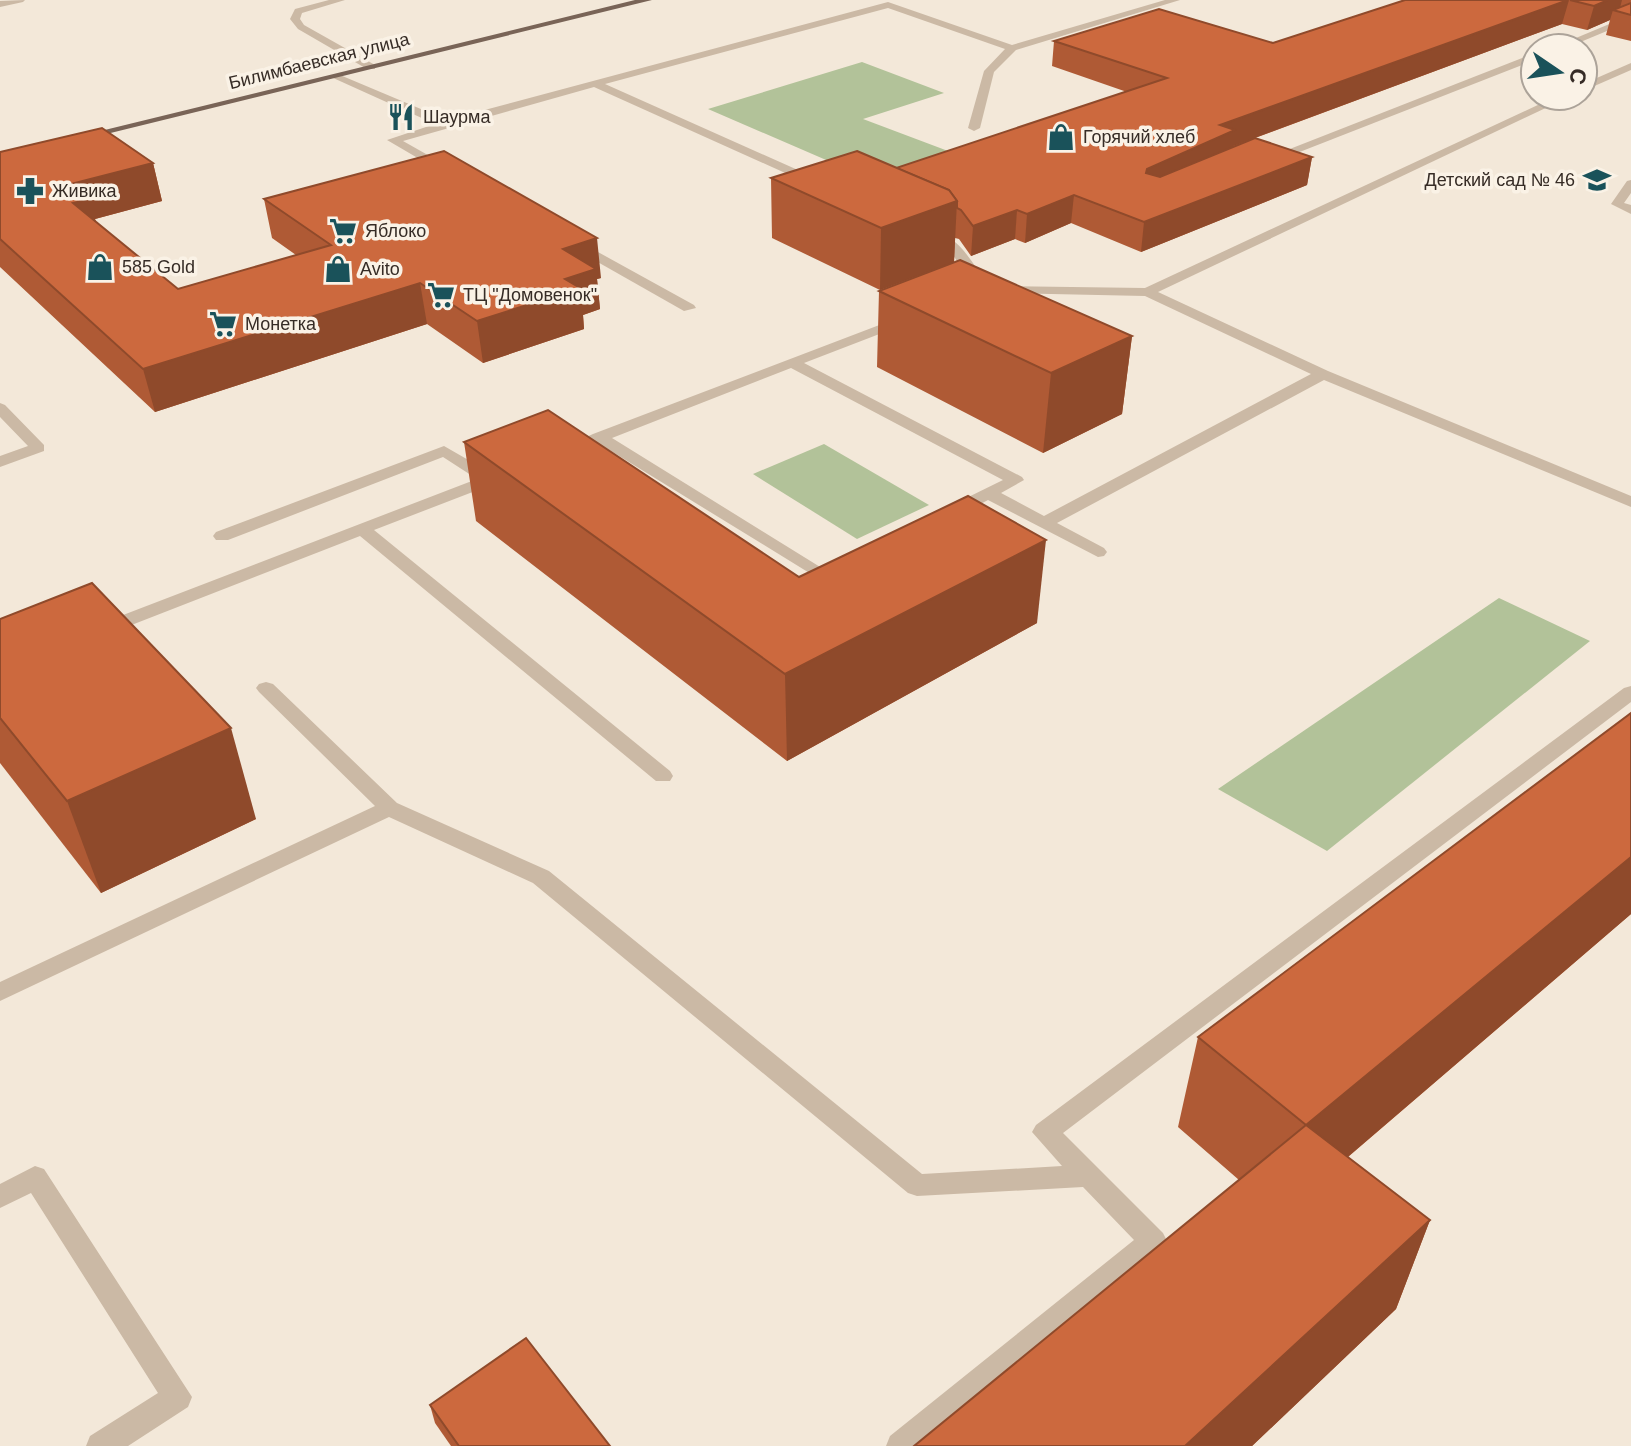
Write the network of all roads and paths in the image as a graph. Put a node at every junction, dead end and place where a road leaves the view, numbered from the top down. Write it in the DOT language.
graph roads {
  1 [pos="20,0"];
  2 [pos="340,0"];
  3 [pos="647,0"];
  4 [pos="874,0"];
  5 [pos="1175,0"];
  6 [pos="0,4"];
  7 [pos="888,5"];
  8 [pos="1617,11"];
  9 [pos="1631,16"];
  10 [pos="1594,32"];
  11 [pos="1012,48"];
  12 [pos="1519,62"];
  13 [pos="1631,66"];
  14 [pos="371,67"];
  15 [pos="336,77"];
  16 [pos="1599,81"];
  17 [pos="595,84"];
  18 [pos="1532,112"];
  19 [pos="446,124"];
  20 [pos="974,128"];
  21 [pos="76,138"];
  22 [pos="1260,158"];
  23 [pos="460,178"];
  24 [pos="1631,184"];
  25 [pos="828,188"];
  26 [pos="1631,210"];
  27 [pos="912,226"];
  28 [pos="568,239"];
  29 [pos="1147,292"];
  30 [pos="689,308"];
  31 [pos="919,313"];
  32 [pos="792,363"];
  33 [pos="1323,374"];
  34 [pos="0,408"];
  35 [pos="599,437"];
  36 [pos="558,453"];
  37 [pos="0,462"];
  38 [pos="517,469"];
  39 [pos="490,480"];
  40 [pos="988,493"];
  41 [pos="1631,502"];
  42 [pos="933,521"];
  43 [pos="1044,523"];
  44 [pos="362,529"];
  45 [pos="222,536"];
  46 [pos="1098,552"];
  47 [pos="851,563"];
  48 [pos="87,636"];
  49 [pos="266,688"];
  50 [pos="1631,692"];
  51 [pos="663,776"];
  52 [pos="389,808"];
  53 [pos="0,992"];
  54 [pos="1088,1176"];
  55 [pos="0,1197"];
  56 [pos="101,1446"];
  57 [pos="901,1446"];
  1 -- 6 [label="street"];
  2 -- 14 [label="street"];
  3 -- 14 [label="main road, Билимбаевская улица"];
  4 -- 7 [label="street"];
  5 -- 11 [label="street"];
  7 -- 11 [label="street"];
  7 -- 17 [label="street"];
  8 -- 9 [label="street"];
  9 -- 10 [label="street"];
  11 -- 20 [label="street"];
  12 -- 22 [label="street"];
  13 -- 16 [label="street"];
  14 -- 15 [label="main road, Билимбаевская улица"];
  15 -- 19 [label="street"];
  15 -- 21 [label="main road, Билимбаевская улица"];
  17 -- 19 [label="street"];
  17 -- 25 [label="street"];
  18 -- 29 [label="street"];
  19 -- 23 [label="street"];
  24 -- 26 [label="street"];
  27 -- 29 [label="street"];
  28 -- 30 [label="street"];
  29 -- 33 [label="street"];
  31 -- 32 [label="street"];
  32 -- 35 [label="street"];
  32 -- 40 [label="street"];
  33 -- 41 [label="street"];
  33 -- 43 [label="street"];
  34 -- 37 [label="street"];
  35 -- 36 [label="street"];
  35 -- 47 [label="street"];
  38 -- 39 [label="street"];
  39 -- 44 [label="street"];
  39 -- 45 [label="street"];
  40 -- 42 [label="street"];
  40 -- 43 [label="street"];
  43 -- 46 [label="street"];
  44 -- 48 [label="street"];
  44 -- 51 [label="street"];
  49 -- 52 [label="street"];
  50 -- 54 [label="street"];
  52 -- 53 [label="street"];
  52 -- 54 [label="street"];
  54 -- 57 [label="street"];
  55 -- 56 [label="street"];
}
